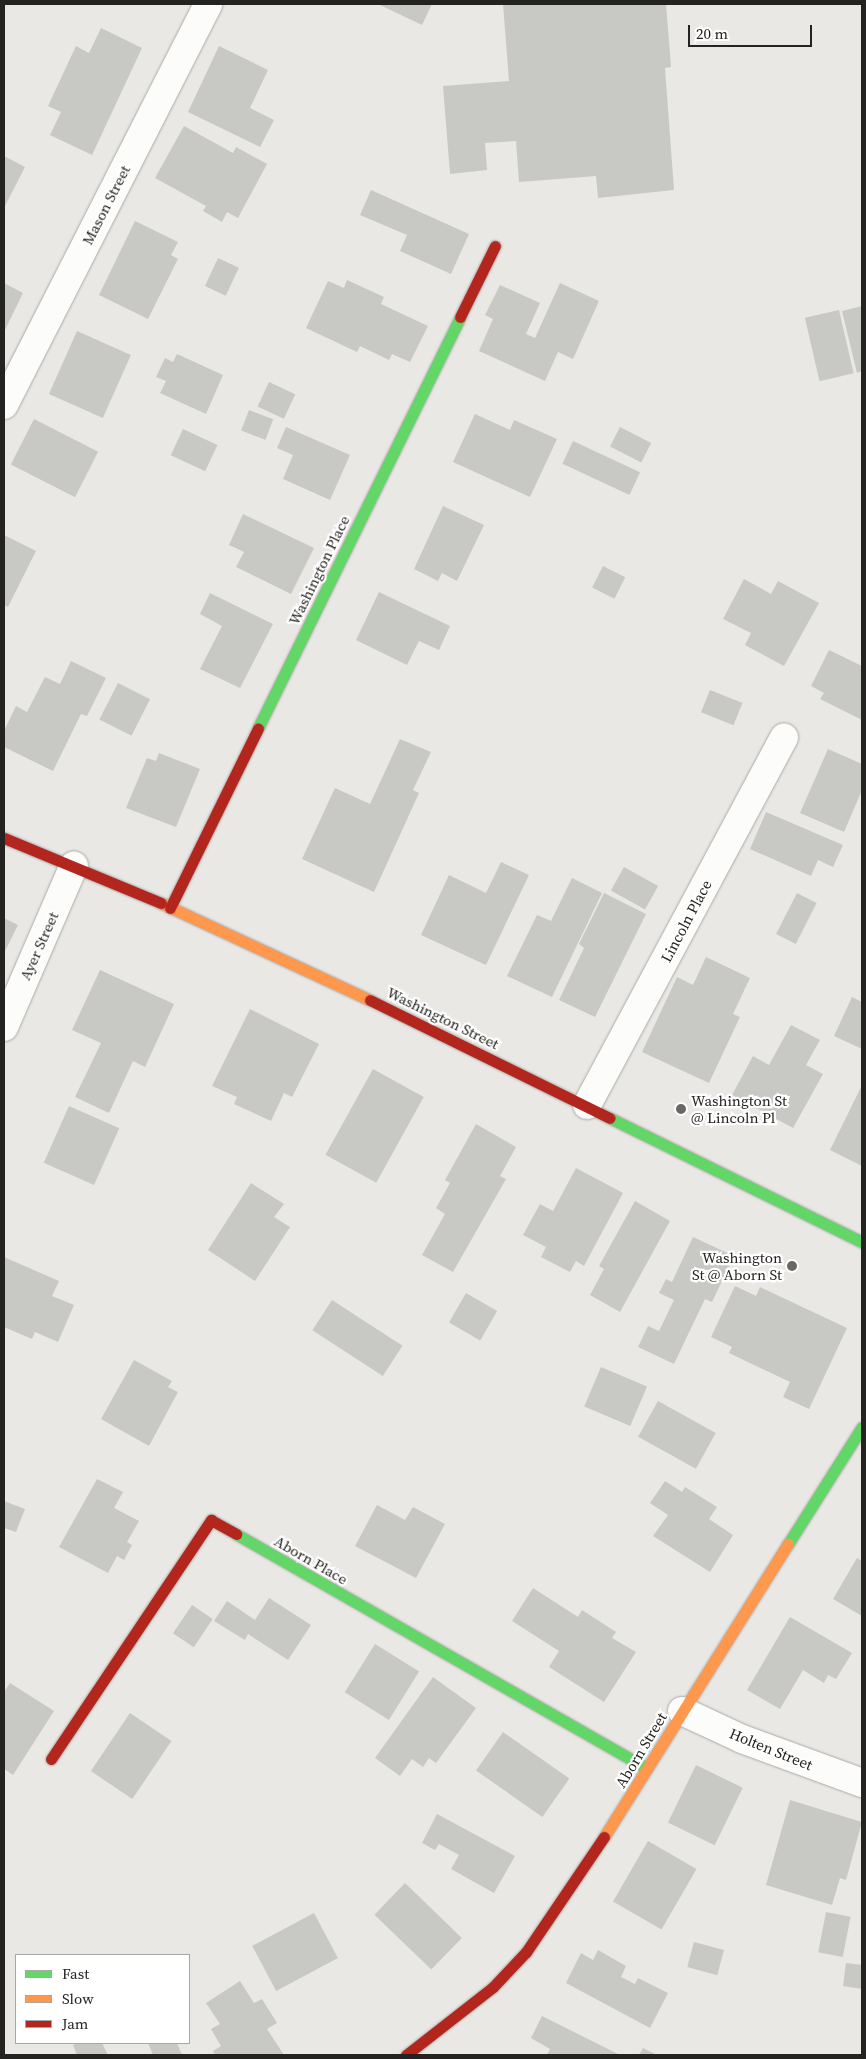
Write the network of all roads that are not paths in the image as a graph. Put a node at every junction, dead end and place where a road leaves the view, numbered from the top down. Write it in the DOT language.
graph roads {
  1 [pos="208,4"];
  2 [pos="495,246"];
  3 [pos="4,406"];
  4 [pos="784,737"];
  5 [pos="4,838"];
  6 [pos="74,865"];
  7 [pos="170,908"];
  8 [pos="4,1027"];
  9 [pos="587,1105"];
  10 [pos="862,1242"];
  11 [pos="862,1427"];
  12 [pos="682,1711"];
  13 [pos="51,1759"];
  14 [pos="647,1768"];
  15 [pos="862,1783"];
  16 [pos="406,2055"];
  1 -- 3 [label="street, Mason Street"];
  2 -- 7 [label="street, Washington Place"];
  4 -- 9 [label="street, Lincoln Place"];
  5 -- 6 [label="street, Washington Street"];
  6 -- 7 [label="street, Washington Street"];
  6 -- 8 [label="street, Ayer Street"];
  7 -- 9 [label="street, Washington Street"];
  9 -- 10 [label="street, Washington Street"];
  11 -- 12 [label="street, Aborn Street"];
  12 -- 14 [label="street, Aborn Street"];
  12 -- 15 [label="street, Holten Street"];
  13 -- 14 [label="street, Aborn Place"];
  14 -- 16 [label="street, Aborn Street"];
}
